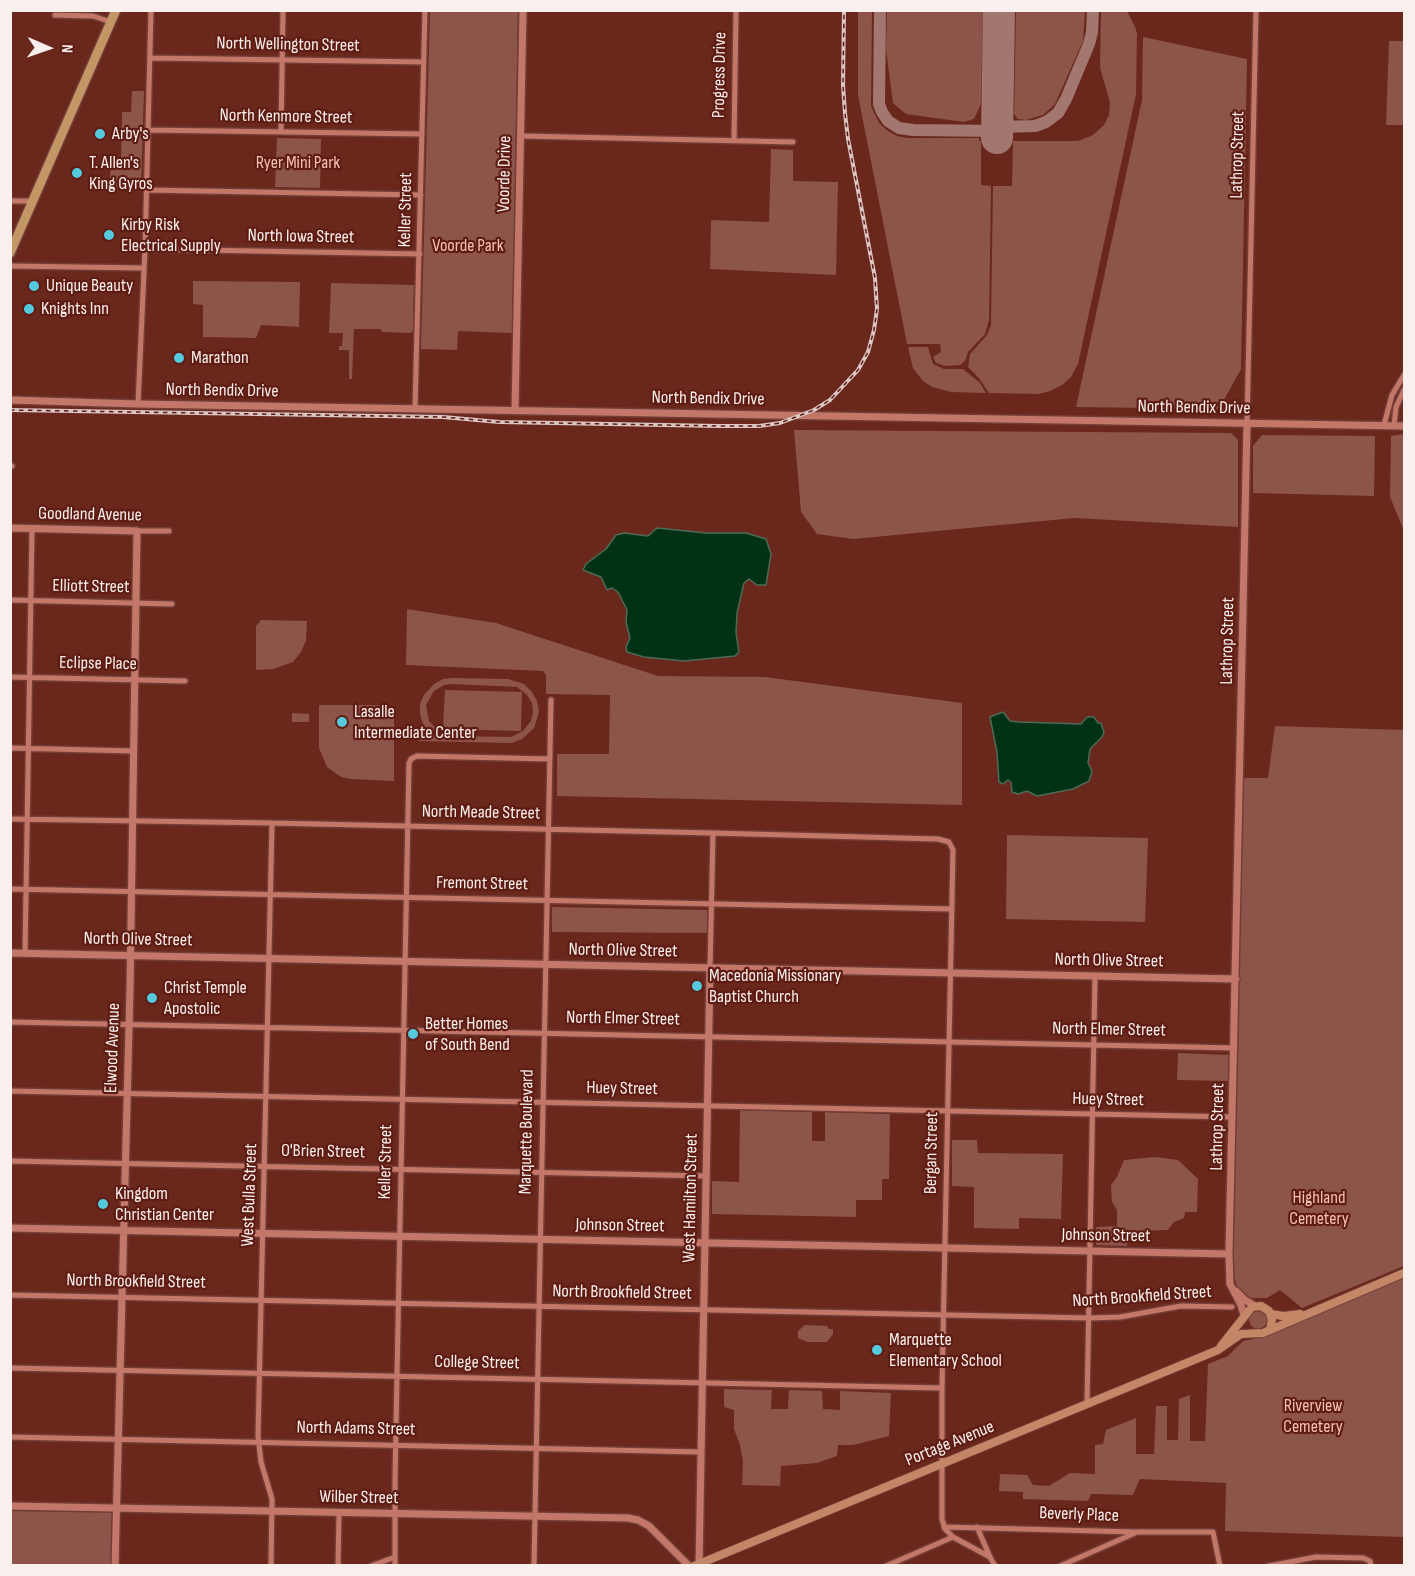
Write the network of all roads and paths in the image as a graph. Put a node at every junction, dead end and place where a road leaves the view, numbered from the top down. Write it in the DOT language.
graph roads {
  1 [pos="116,10"];
  2 [pos="151,10"];
  3 [pos="283,10"];
  4 [pos="425,10"];
  5 [pos="523,10"];
  6 [pos="736,10"];
  7 [pos="1256,10"];
  8 [pos="56,15"];
  9 [pos="111,22"];
  10 [pos="151,58"];
  11 [pos="282,60"];
  12 [pos="424,63"];
  13 [pos="149,130"];
  14 [pos="281,132"];
  15 [pos="422,134"];
  16 [pos="521,136"];
  17 [pos="734,141"];
  18 [pos="794,142"];
  19 [pos="147,190"];
  20 [pos="420,195"];
  21 [pos="10,201"];
  22 [pos="33,201"];
  23 [pos="145,249"];
  24 [pos="10,253"];
  25 [pos="420,254"];
  26 [pos="10,266"];
  27 [pos="144,268"];
  28 [pos="1404,375"];
  29 [pos="1404,390"];
  30 [pos="10,400"];
  31 [pos="138,404"];
  32 [pos="415,409"];
  33 [pos="515,411"];
  34 [pos="1247,424"];
  35 [pos="1384,426"];
  36 [pos="1394,426"];
  37 [pos="1404,426"];
  38 [pos="10,528"];
  39 [pos="32,528"];
  40 [pos="137,531"];
  41 [pos="169,531"];
  42 [pos="10,600"];
  43 [pos="31,601"];
  44 [pos="136,603"];
  45 [pos="172,604"];
  46 [pos="10,677"];
  47 [pos="29,678"];
  48 [pos="134,680"];
  49 [pos="185,681"];
  50 [pos="551,700"];
  51 [pos="10,748"];
  52 [pos="28,749"];
  53 [pos="133,751"];
  54 [pos="550,759"];
  55 [pos="10,819"];
  56 [pos="27,820"];
  57 [pos="132,821"];
  58 [pos="272,823"];
  59 [pos="408,826"];
  60 [pos="549,830"];
  61 [pos="713,833"];
  62 [pos="951,843"];
  63 [pos="10,889"];
  64 [pos="26,889"];
  65 [pos="131,892"];
  66 [pos="271,895"];
  67 [pos="406,897"];
  68 [pos="547,900"];
  69 [pos="711,904"];
  70 [pos="952,909"];
  71 [pos="10,953"];
  72 [pos="25,953"];
  73 [pos="130,955"];
  74 [pos="270,958"];
  75 [pos="405,961"];
  76 [pos="546,964"];
  77 [pos="710,968"];
  78 [pos="951,973"];
  79 [pos="1095,976"];
  80 [pos="1236,979"];
  81 [pos="10,1022"];
  82 [pos="128,1024"];
  83 [pos="269,1027"];
  84 [pos="404,1030"];
  85 [pos="544,1033"];
  86 [pos="710,1036"];
  87 [pos="949,1041"];
  88 [pos="1094,1045"];
  89 [pos="1235,1048"];
  90 [pos="10,1091"];
  91 [pos="126,1094"];
  92 [pos="267,1096"];
  93 [pos="403,1100"];
  94 [pos="543,1102"];
  95 [pos="708,1106"];
  96 [pos="947,1111"];
  97 [pos="1092,1114"];
  98 [pos="1233,1117"];
  99 [pos="10,1161"];
  100 [pos="124,1163"];
  101 [pos="266,1166"];
  102 [pos="401,1169"];
  103 [pos="542,1172"];
  104 [pos="706,1176"];
  105 [pos="10,1228"];
  106 [pos="123,1230"];
  107 [pos="264,1233"];
  108 [pos="400,1236"];
  109 [pos="540,1239"];
  110 [pos="705,1242"];
  111 [pos="945,1248"];
  112 [pos="1090,1251"];
  113 [pos="1229,1254"];
  114 [pos="1230,1272"];
  115 [pos="1404,1273"];
  116 [pos="10,1295"];
  117 [pos="122,1297"];
  118 [pos="262,1300"];
  119 [pos="399,1303"];
  120 [pos="539,1306"];
  121 [pos="1255,1306"];
  122 [pos="1232,1307"];
  123 [pos="704,1309"];
  124 [pos="1308,1313"];
  125 [pos="1271,1314"];
  126 [pos="944,1315"];
  127 [pos="1244,1317"];
  128 [pos="1089,1318"];
  129 [pos="1269,1329"];
  130 [pos="1251,1332"];
  131 [pos="1218,1350"];
  132 [pos="10,1368"];
  133 [pos="120,1370"];
  134 [pos="260,1373"];
  135 [pos="397,1376"];
  136 [pos="537,1379"];
  137 [pos="703,1383"];
  138 [pos="942,1388"];
  139 [pos="1087,1404"];
  140 [pos="10,1437"];
  141 [pos="118,1439"];
  142 [pos="258,1442"];
  143 [pos="396,1445"];
  144 [pos="536,1448"];
  145 [pos="702,1452"];
  146 [pos="942,1464"];
  147 [pos="10,1506"];
  148 [pos="117,1507"];
  149 [pos="272,1511"];
  150 [pos="339,1512"];
  151 [pos="395,1513"];
  152 [pos="535,1516"];
  153 [pos="944,1527"];
  154 [pos="977,1527"];
  155 [pos="1136,1532"];
  156 [pos="953,1537"];
  157 [pos="395,1557"];
  158 [pos="990,1557"];
  159 [pos="1358,1558"];
  160 [pos="698,1565"];
  161 [pos="115,1566"];
  162 [pos="271,1566"];
  163 [pos="338,1566"];
  164 [pos="371,1566"];
  165 [pos="395,1566"];
  166 [pos="534,1566"];
  167 [pos="689,1566"];
  168 [pos="886,1566"];
  169 [pos="994,1566"];
  170 [pos="1060,1566"];
  171 [pos="1220,1566"];
  172 [pos="1269,1566"];
  173 [pos="1354,1566"];
  174 [pos="1371,1566"];
  1 -- 9 [label="main road"];
  2 -- 10 [label="street"];
  3 -- 11 [label="street"];
  4 -- 12 [label="street, Keller Street"];
  5 -- 16 [label="street, Voorde Drive"];
  6 -- 17 [label="street, Progress Drive"];
  7 -- 34 [label="street, Lathrop Street"];
  8 -- 9 [label="street"];
  9 -- 22 [label="main road"];
  10 -- 11 [label="street, North Wellington Street"];
  10 -- 13 [label="street"];
  11 -- 12 [label="street, North Wellington Street"];
  11 -- 14 [label="street"];
  12 -- 15 [label="street, Keller Street"];
  13 -- 14 [label="street, North Kenmore Street"];
  13 -- 19 [label="street"];
  14 -- 15 [label="street, North Kenmore Street"];
  15 -- 20 [label="street, Keller Street"];
  16 -- 17 [label="street"];
  16 -- 33 [label="street, Voorde Drive"];
  17 -- 18 [label="street"];
  19 -- 20 [label="street"];
  19 -- 23 [label="street"];
  20 -- 25 [label="street, Keller Street"];
  21 -- 22 [label="street"];
  22 -- 24 [label="main road"];
  23 -- 25 [label="street, North Iowa Street"];
  23 -- 27 [label="street"];
  25 -- 32 [label="street, Keller Street"];
  26 -- 27 [label="street"];
  27 -- 31 [label="street"];
  28 -- 35 [label="street"];
  29 -- 36 [label="street"];
  30 -- 31 [label="street, North Bendix Drive"];
  31 -- 32 [label="street, North Bendix Drive"];
  32 -- 33 [label="street, North Bendix Drive"];
  33 -- 34 [label="street, North Bendix Drive"];
  34 -- 35 [label="street, North Bendix Drive"];
  34 -- 80 [label="street, Lathrop Street"];
  35 -- 36 [label="street, North Bendix Drive"];
  36 -- 37 [label="street, North Bendix Drive"];
  38 -- 39 [label="street, Goodland Avenue"];
  39 -- 40 [label="street, Goodland Avenue"];
  39 -- 43 [label="street"];
  40 -- 41 [label="street, Goodland Avenue"];
  40 -- 44 [label="street, Elwood Avenue"];
  42 -- 43 [label="street, Elliott Street"];
  43 -- 44 [label="street, Elliott Street"];
  43 -- 47 [label="street"];
  44 -- 45 [label="street, Elliott Street"];
  44 -- 48 [label="street, Elwood Avenue"];
  46 -- 47 [label="street, Eclipse Place"];
  47 -- 48 [label="street, Eclipse Place"];
  47 -- 52 [label="street"];
  48 -- 49 [label="street, Eclipse Place"];
  48 -- 53 [label="street, Elwood Avenue"];
  50 -- 54 [label="street, Marquette Boulevard"];
  51 -- 52 [label="street"];
  52 -- 53 [label="street"];
  52 -- 56 [label="street"];
  53 -- 57 [label="street, Elwood Avenue"];
  54 -- 59 [label="street, Keller Street"];
  54 -- 60 [label="street, Marquette Boulevard"];
  55 -- 56 [label="street, North Meade Street"];
  56 -- 57 [label="street, North Meade Street"];
  56 -- 64 [label="street"];
  57 -- 58 [label="street, North Meade Street"];
  57 -- 65 [label="street, Elwood Avenue"];
  58 -- 59 [label="street, North Meade Street"];
  58 -- 66 [label="street, West Bulla Street"];
  59 -- 60 [label="street, North Meade Street"];
  59 -- 67 [label="street, Keller Street"];
  60 -- 61 [label="street, North Meade Street"];
  60 -- 68 [label="street, Marquette Boulevard"];
  61 -- 62 [label="street, North Meade Street"];
  61 -- 69 [label="street, West Hamilton Street"];
  62 -- 70 [label="street, Bergan Street"];
  63 -- 64 [label="street, Fremont Street"];
  64 -- 65 [label="street, Fremont Street"];
  64 -- 72 [label="street"];
  65 -- 66 [label="street, Fremont Street"];
  65 -- 73 [label="street, Elwood Avenue"];
  66 -- 67 [label="street, Fremont Street"];
  66 -- 74 [label="street, West Bulla Street"];
  67 -- 68 [label="street, Fremont Street"];
  67 -- 75 [label="street, Keller Street"];
  68 -- 69 [label="street, Fremont Street"];
  68 -- 76 [label="street, Marquette Boulevard"];
  69 -- 70 [label="street, Fremont Street"];
  69 -- 77 [label="street, West Hamilton Street"];
  70 -- 78 [label="street, Bergan Street"];
  71 -- 72 [label="street, North Olive Street"];
  72 -- 73 [label="street, North Olive Street"];
  73 -- 74 [label="street, North Olive Street"];
  73 -- 82 [label="street, Elwood Avenue"];
  74 -- 75 [label="street, North Olive Street"];
  74 -- 83 [label="street, West Bulla Street"];
  75 -- 76 [label="street, North Olive Street"];
  75 -- 84 [label="street, Keller Street"];
  76 -- 77 [label="street, North Olive Street"];
  76 -- 85 [label="street, Marquette Boulevard"];
  77 -- 78 [label="street, North Olive Street"];
  77 -- 86 [label="street, West Hamilton Street"];
  78 -- 79 [label="street, North Olive Street"];
  78 -- 87 [label="street, Bergan Street"];
  79 -- 80 [label="street, North Olive Street"];
  79 -- 88 [label="street"];
  80 -- 89 [label="street, Lathrop Street"];
  81 -- 82 [label="street, North Elmer Street"];
  82 -- 83 [label="street, North Elmer Street"];
  82 -- 91 [label="street, Elwood Avenue"];
  83 -- 84 [label="street, North Elmer Street"];
  83 -- 92 [label="street, West Bulla Street"];
  84 -- 85 [label="street, North Elmer Street"];
  84 -- 93 [label="street, Keller Street"];
  85 -- 86 [label="street, North Elmer Street"];
  85 -- 94 [label="street, Marquette Boulevard"];
  86 -- 87 [label="street, North Elmer Street"];
  86 -- 95 [label="street, West Hamilton Street"];
  87 -- 88 [label="street, North Elmer Street"];
  87 -- 96 [label="street, Bergan Street"];
  88 -- 89 [label="street, North Elmer Street"];
  88 -- 97 [label="street"];
  89 -- 98 [label="street, Lathrop Street"];
  90 -- 91 [label="street, Huey Street"];
  91 -- 92 [label="street, Huey Street"];
  91 -- 100 [label="street, Elwood Avenue"];
  92 -- 93 [label="street, Huey Street"];
  92 -- 101 [label="street, West Bulla Street"];
  93 -- 94 [label="street, Huey Street"];
  93 -- 102 [label="street, Keller Street"];
  94 -- 95 [label="street, Huey Street"];
  94 -- 103 [label="street, Marquette Boulevard"];
  95 -- 96 [label="street, Huey Street"];
  95 -- 104 [label="street, West Hamilton Street"];
  96 -- 97 [label="street, Huey Street"];
  96 -- 111 [label="street, Bergan Street"];
  97 -- 98 [label="street, Huey Street"];
  97 -- 112 [label="street"];
  98 -- 113 [label="street, Lathrop Street"];
  99 -- 100 [label="street, O'Brien Street"];
  100 -- 101 [label="street, O'Brien Street"];
  100 -- 106 [label="street, Elwood Avenue"];
  101 -- 102 [label="street, O'Brien Street"];
  101 -- 107 [label="street, West Bulla Street"];
  102 -- 103 [label="street, O'Brien Street"];
  102 -- 108 [label="street, Keller Street"];
  103 -- 104 [label="street, O'Brien Street"];
  103 -- 109 [label="street, Marquette Boulevard"];
  104 -- 110 [label="street, West Hamilton Street"];
  105 -- 106 [label="street, Johnson Street"];
  106 -- 107 [label="street, Johnson Street"];
  106 -- 117 [label="street, Elwood Avenue"];
  107 -- 108 [label="street, Johnson Street"];
  107 -- 118 [label="street, West Bulla Street"];
  108 -- 109 [label="street, Johnson Street"];
  108 -- 119 [label="street, Keller Street"];
  109 -- 110 [label="street, Johnson Street"];
  109 -- 120 [label="street, Marquette Boulevard"];
  110 -- 111 [label="street, Johnson Street"];
  110 -- 123 [label="street, West Hamilton Street"];
  111 -- 112 [label="street, Johnson Street"];
  111 -- 126 [label="street, Bergan Street"];
  112 -- 113 [label="street, Johnson Street"];
  112 -- 128 [label="street"];
  113 -- 114 [label="street, Lathrop Street"];
  114 -- 121 [label="street, Lathrop Street"];
  114 -- 127 [label="street, Lathrop Street"];
  115 -- 124 [label="main road"];
  116 -- 117 [label="street, North Brookfield Street"];
  117 -- 118 [label="street, North Brookfield Street"];
  117 -- 133 [label="street, Elwood Avenue"];
  118 -- 119 [label="street, North Brookfield Street"];
  118 -- 134 [label="street, West Bulla Street"];
  119 -- 120 [label="street, North Brookfield Street"];
  119 -- 135 [label="street, Keller Street"];
  120 -- 123 [label="street, North Brookfield Street"];
  120 -- 136 [label="street, Marquette Boulevard"];
  121 -- 125 [label="main road"];
  121 -- 127 [label="main road"];
  122 -- 128 [label="street, North Brookfield Street"];
  123 -- 126 [label="street, North Brookfield Street"];
  123 -- 137 [label="street, West Hamilton Street"];
  124 -- 125 [label="main road"];
  124 -- 129 [label="main road"];
  125 -- 129 [label="main road"];
  126 -- 128 [label="street, North Brookfield Street"];
  126 -- 138 [label="street, Bergan Street"];
  127 -- 130 [label="main road"];
  127 -- 131 [label="main road, Portage Avenue"];
  128 -- 139 [label="street"];
  129 -- 130 [label="main road"];
  130 -- 131 [label="main road, Portage Avenue"];
  131 -- 139 [label="main road, Portage Avenue"];
  132 -- 133 [label="street, College Street"];
  133 -- 134 [label="street, College Street"];
  133 -- 141 [label="street, Elwood Avenue"];
  134 -- 135 [label="street, College Street"];
  134 -- 142 [label="street, West Bulla Street"];
  135 -- 136 [label="street, College Street"];
  135 -- 143 [label="street, Keller Street"];
  136 -- 137 [label="street, College Street"];
  136 -- 144 [label="street, Marquette Boulevard"];
  137 -- 138 [label="street, College Street"];
  137 -- 145 [label="street, West Hamilton Street"];
  138 -- 146 [label="street, Bergan Street"];
  139 -- 146 [label="main road, Portage Avenue"];
  140 -- 141 [label="street, North Adams Street"];
  141 -- 142 [label="street, North Adams Street"];
  141 -- 148 [label="street, Elwood Avenue"];
  142 -- 143 [label="street, North Adams Street"];
  142 -- 149 [label="street, West Bulla Street"];
  143 -- 144 [label="street, North Adams Street"];
  143 -- 151 [label="street, Keller Street"];
  144 -- 145 [label="street, North Adams Street"];
  144 -- 152 [label="street, Marquette Boulevard"];
  145 -- 160 [label="street, West Hamilton Street"];
  146 -- 153 [label="street, Bergan Street"];
  146 -- 160 [label="main road, Portage Avenue"];
  147 -- 148 [label="street, Wilber Street"];
  148 -- 149 [label="street, Wilber Street"];
  148 -- 161 [label="street, Elwood Avenue"];
  149 -- 150 [label="street, Wilber Street"];
  149 -- 162 [label="street, West Bulla Street"];
  150 -- 151 [label="street, Wilber Street"];
  150 -- 163 [label="street"];
  151 -- 152 [label="street, Wilber Street"];
  151 -- 157 [label="street, Keller Street"];
  152 -- 166 [label="street, Marquette Boulevard"];
  152 -- 167 [label="street, Wilber Street"];
  153 -- 154 [label="street, Beverly Place"];
  153 -- 156 [label="street"];
  154 -- 155 [label="street, Beverly Place"];
  154 -- 158 [label="street"];
  155 -- 170 [label="street"];
  155 -- 171 [label="street, Beverly Place"];
  156 -- 158 [label="street"];
  156 -- 168 [label="street"];
  157 -- 164 [label="street"];
  157 -- 165 [label="street, Keller Street"];
  158 -- 169 [label="street"];
  159 -- 172 [label="street"];
  159 -- 173 [label="street"];
  159 -- 174 [label="street"];
}
